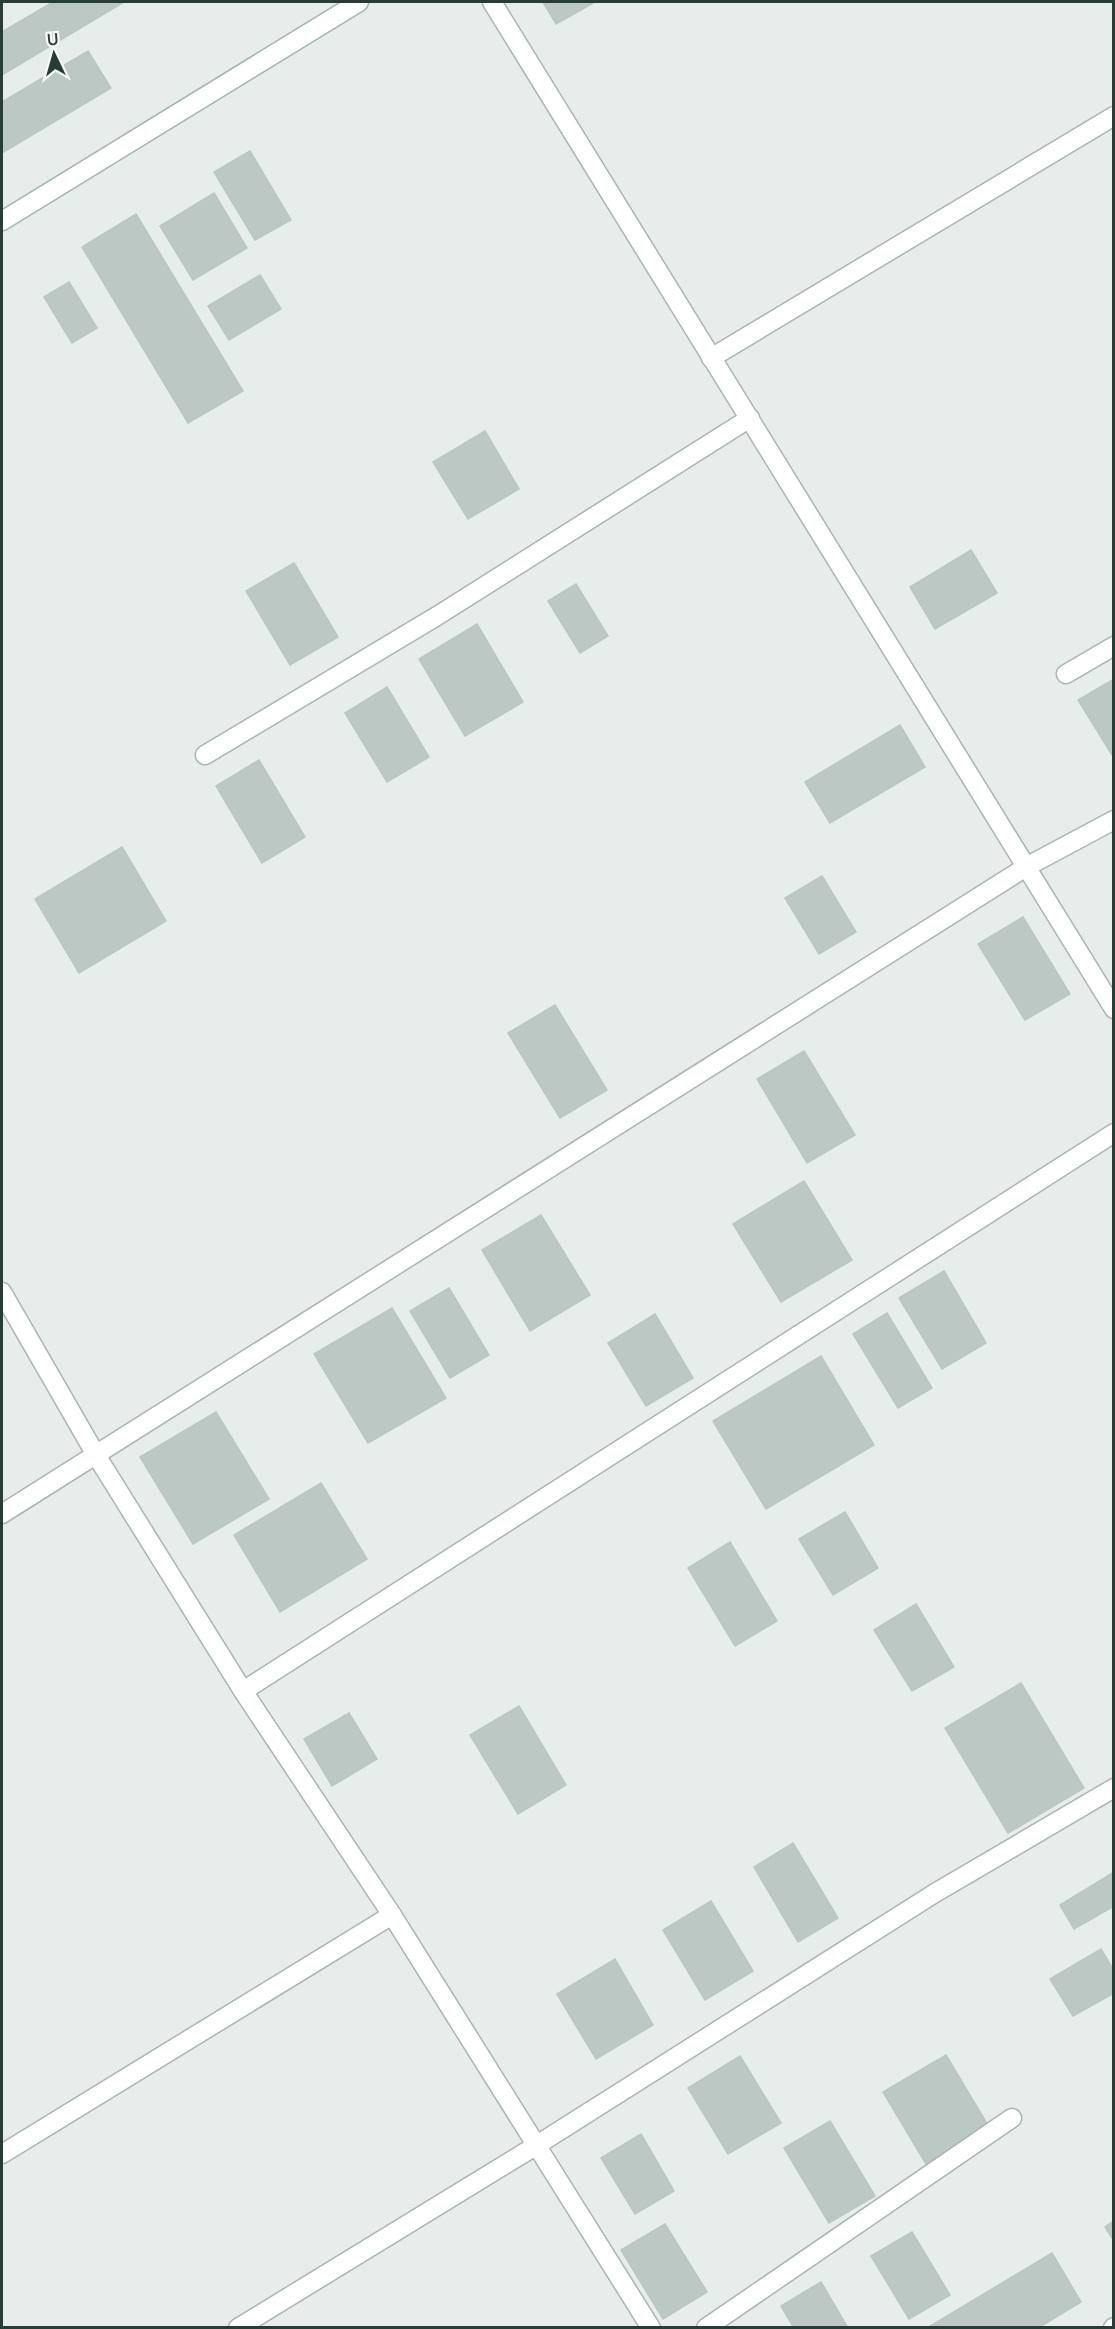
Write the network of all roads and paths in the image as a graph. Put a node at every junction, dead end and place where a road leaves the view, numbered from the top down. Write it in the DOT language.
graph roads {
  1 [pos="359,2"];
  2 [pos="492,2"];
  3 [pos="1113,116"];
  4 [pos="2,221"];
  5 [pos="711,358"];
  6 [pos="750,418"];
  7 [pos="1113,646"];
  8 [pos="1066,674"];
  9 [pos="205,755"];
  10 [pos="1113,820"];
  11 [pos="1026,867"];
  12 [pos="1113,1009"];
  13 [pos="1113,1133"];
  14 [pos="2,1292"];
  15 [pos="96,1455"];
  16 [pos="2,1514"];
  17 [pos="243,1691"];
  18 [pos="1113,1790"];
  19 [pos="392,1915"];
  20 [pos="1012,2118"];
  21 [pos="537,2145"];
  22 [pos="2,2154"];
  23 [pos="238,2328"];
  24 [pos="651,2328"];
  25 [pos="706,2328"];
  1 -- 4 [label="street"];
  2 -- 5 [label="street"];
  3 -- 5 [label="street"];
  5 -- 6 [label="street"];
  6 -- 9 [label="street"];
  6 -- 11 [label="street"];
  7 -- 8 [label="street"];
  10 -- 11 [label="street"];
  11 -- 12 [label="street"];
  11 -- 15 [label="street"];
  13 -- 17 [label="street"];
  14 -- 15 [label="street"];
  15 -- 16 [label="street"];
  15 -- 17 [label="street"];
  17 -- 19 [label="street"];
  18 -- 21 [label="street"];
  19 -- 21 [label="street"];
  19 -- 22 [label="street"];
  20 -- 25 [label="street"];
  21 -- 23 [label="street"];
  21 -- 24 [label="street"];
}
